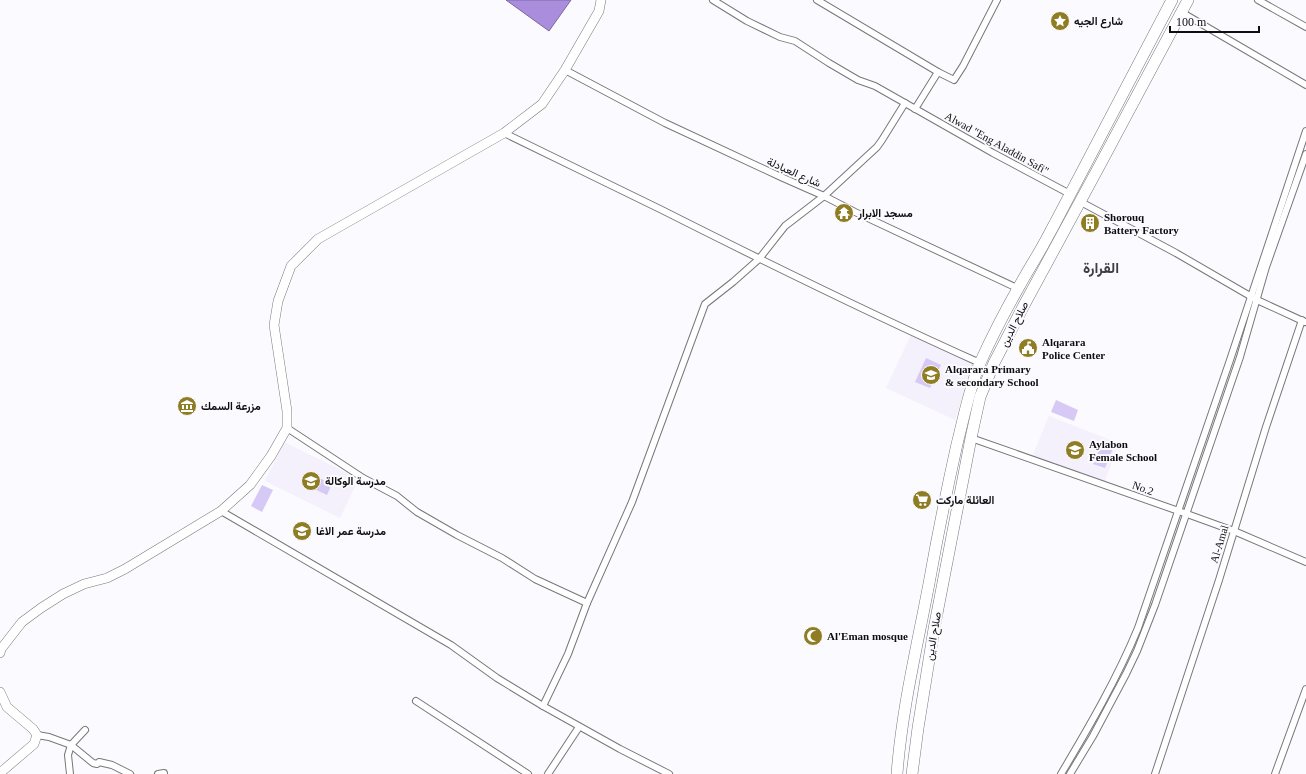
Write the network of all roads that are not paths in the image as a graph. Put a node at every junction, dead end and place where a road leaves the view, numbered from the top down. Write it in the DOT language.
graph roads {
  1 [pos="601,0"];
  2 [pos="713,0"];
  3 [pos="817,0"];
  4 [pos="1172,0"];
  5 [pos="1188,0"];
  6 [pos="1258,0"];
  7 [pos="995,1"];
  8 [pos="1181,12"];
  9 [pos="1306,27"];
  10 [pos="564,70"];
  11 [pos="938,72"];
  12 [pos="1306,86"];
  13 [pos="905,103"];
  14 [pos="915,108"];
  15 [pos="1306,131"];
  16 [pos="504,133"];
  17 [pos="1306,154"];
  18 [pos="1070,194"];
  19 [pos="824,196"];
  20 [pos="1079,202"];
  21 [pos="1043,243"];
  22 [pos="1054,250"];
  23 [pos="759,259"];
  24 [pos="1029,269"];
  25 [pos="1040,274"];
  26 [pos="1017,288"];
  27 [pos="1250,297"];
  28 [pos="1257,300"];
  29 [pos="1304,321"];
  30 [pos="980,363"];
  31 [pos="287,428"];
  32 [pos="971,438"];
  33 [pos="221,511"];
  34 [pos="1178,511"];
  35 [pos="1187,514"];
  36 [pos="1234,531"];
  37 [pos="1306,562"];
  38 [pos="587,604"];
  39 [pos="0,653"];
  40 [pos="1306,689"];
  41 [pos="0,692"];
  42 [pos="906,696"];
  43 [pos="923,698"];
  44 [pos="416,701"];
  45 [pos="4,704"];
  46 [pos="543,706"];
  47 [pos="579,727"];
  48 [pos="84,730"];
  49 [pos="37,736"];
  50 [pos="71,745"];
  51 [pos="0,773"];
  52 [pos="70,774"];
  53 [pos="130,774"];
  54 [pos="158,774"];
  55 [pos="163,774"];
  56 [pos="528,774"];
  57 [pos="548,774"];
  58 [pos="669,774"];
  59 [pos="897,774"];
  60 [pos="912,774"];
  61 [pos="1061,774"];
  62 [pos="1070,774"];
  63 [pos="1155,774"];
  64 [pos="1275,774"];
  1 -- 10 [label="street"];
  2 -- 13 [label="street, Alwad \"Eng Aladdin Safi\""];
  3 -- 11 [label="street"];
  4 -- 18 [label="highway, صلاح الدين"];
  5 -- 8 [label="highway, صلاح الدين"];
  6 -- 9 [label="street"];
  7 -- 11 [label="street"];
  8 -- 12 [label="street"];
  8 -- 20 [label="highway, صلاح الدين"];
  10 -- 16 [label="street"];
  10 -- 19 [label="street, شارع العبادلة"];
  11 -- 14 [label="street"];
  13 -- 14 [label="street, Alwad \"Eng Aladdin Safi\""];
  13 -- 19 [label="street"];
  14 -- 18 [label="street, Alwad \"Eng Aladdin Safi\""];
  15 -- 27 [label="street"];
  16 -- 23 [label="street"];
  16 -- 31 [label="street"];
  17 -- 28 [label="street"];
  18 -- 21 [label="highway, صلاح الدين"];
  19 -- 23 [label="street"];
  19 -- 26 [label="street, شارع العبادلة"];
  20 -- 22 [label="highway, صلاح الدين"];
  20 -- 27 [label="street"];
  21 -- 22 [label="highway"];
  21 -- 24 [label="highway, صلاح الدين"];
  22 -- 25 [label="highway, صلاح الدين"];
  23 -- 30 [label="street"];
  23 -- 38 [label="street"];
  24 -- 25 [label="highway"];
  24 -- 26 [label="highway, صلاح الدين"];
  25 -- 32 [label="highway, صلاح الدين"];
  26 -- 30 [label="highway, صلاح الدين"];
  27 -- 28 [label="street"];
  27 -- 34 [label="street"];
  28 -- 29 [label="street"];
  28 -- 35 [label="street"];
  29 -- 36 [label="street, Al-Amal"];
  30 -- 42 [label="highway, صلاح الدين"];
  31 -- 33 [label="street"];
  31 -- 38 [label="street"];
  32 -- 34 [label="street, No.2"];
  32 -- 43 [label="highway, صلاح الدين"];
  33 -- 39 [label="street"];
  33 -- 46 [label="street"];
  34 -- 35 [label="street, No.2"];
  34 -- 61 [label="street"];
  35 -- 36 [label="street, No.2"];
  35 -- 62 [label="street"];
  36 -- 37 [label="street, No.2"];
  36 -- 63 [label="street, Al-Amal"];
  38 -- 46 [label="street"];
  40 -- 64 [label="street"];
  41 -- 45 [label="street"];
  42 -- 43 [label="highway"];
  42 -- 59 [label="highway, صلاح الدين"];
  43 -- 60 [label="highway, صلاح الدين"];
  44 -- 56 [label="street"];
  45 -- 49 [label="street"];
  46 -- 47 [label="street"];
  47 -- 57 [label="street"];
  47 -- 58 [label="street"];
  48 -- 50 [label="street"];
  49 -- 50 [label="street"];
  49 -- 51 [label="street"];
  50 -- 52 [label="street"];
  50 -- 53 [label="street"];
  54 -- 55 [label="street"];
}
